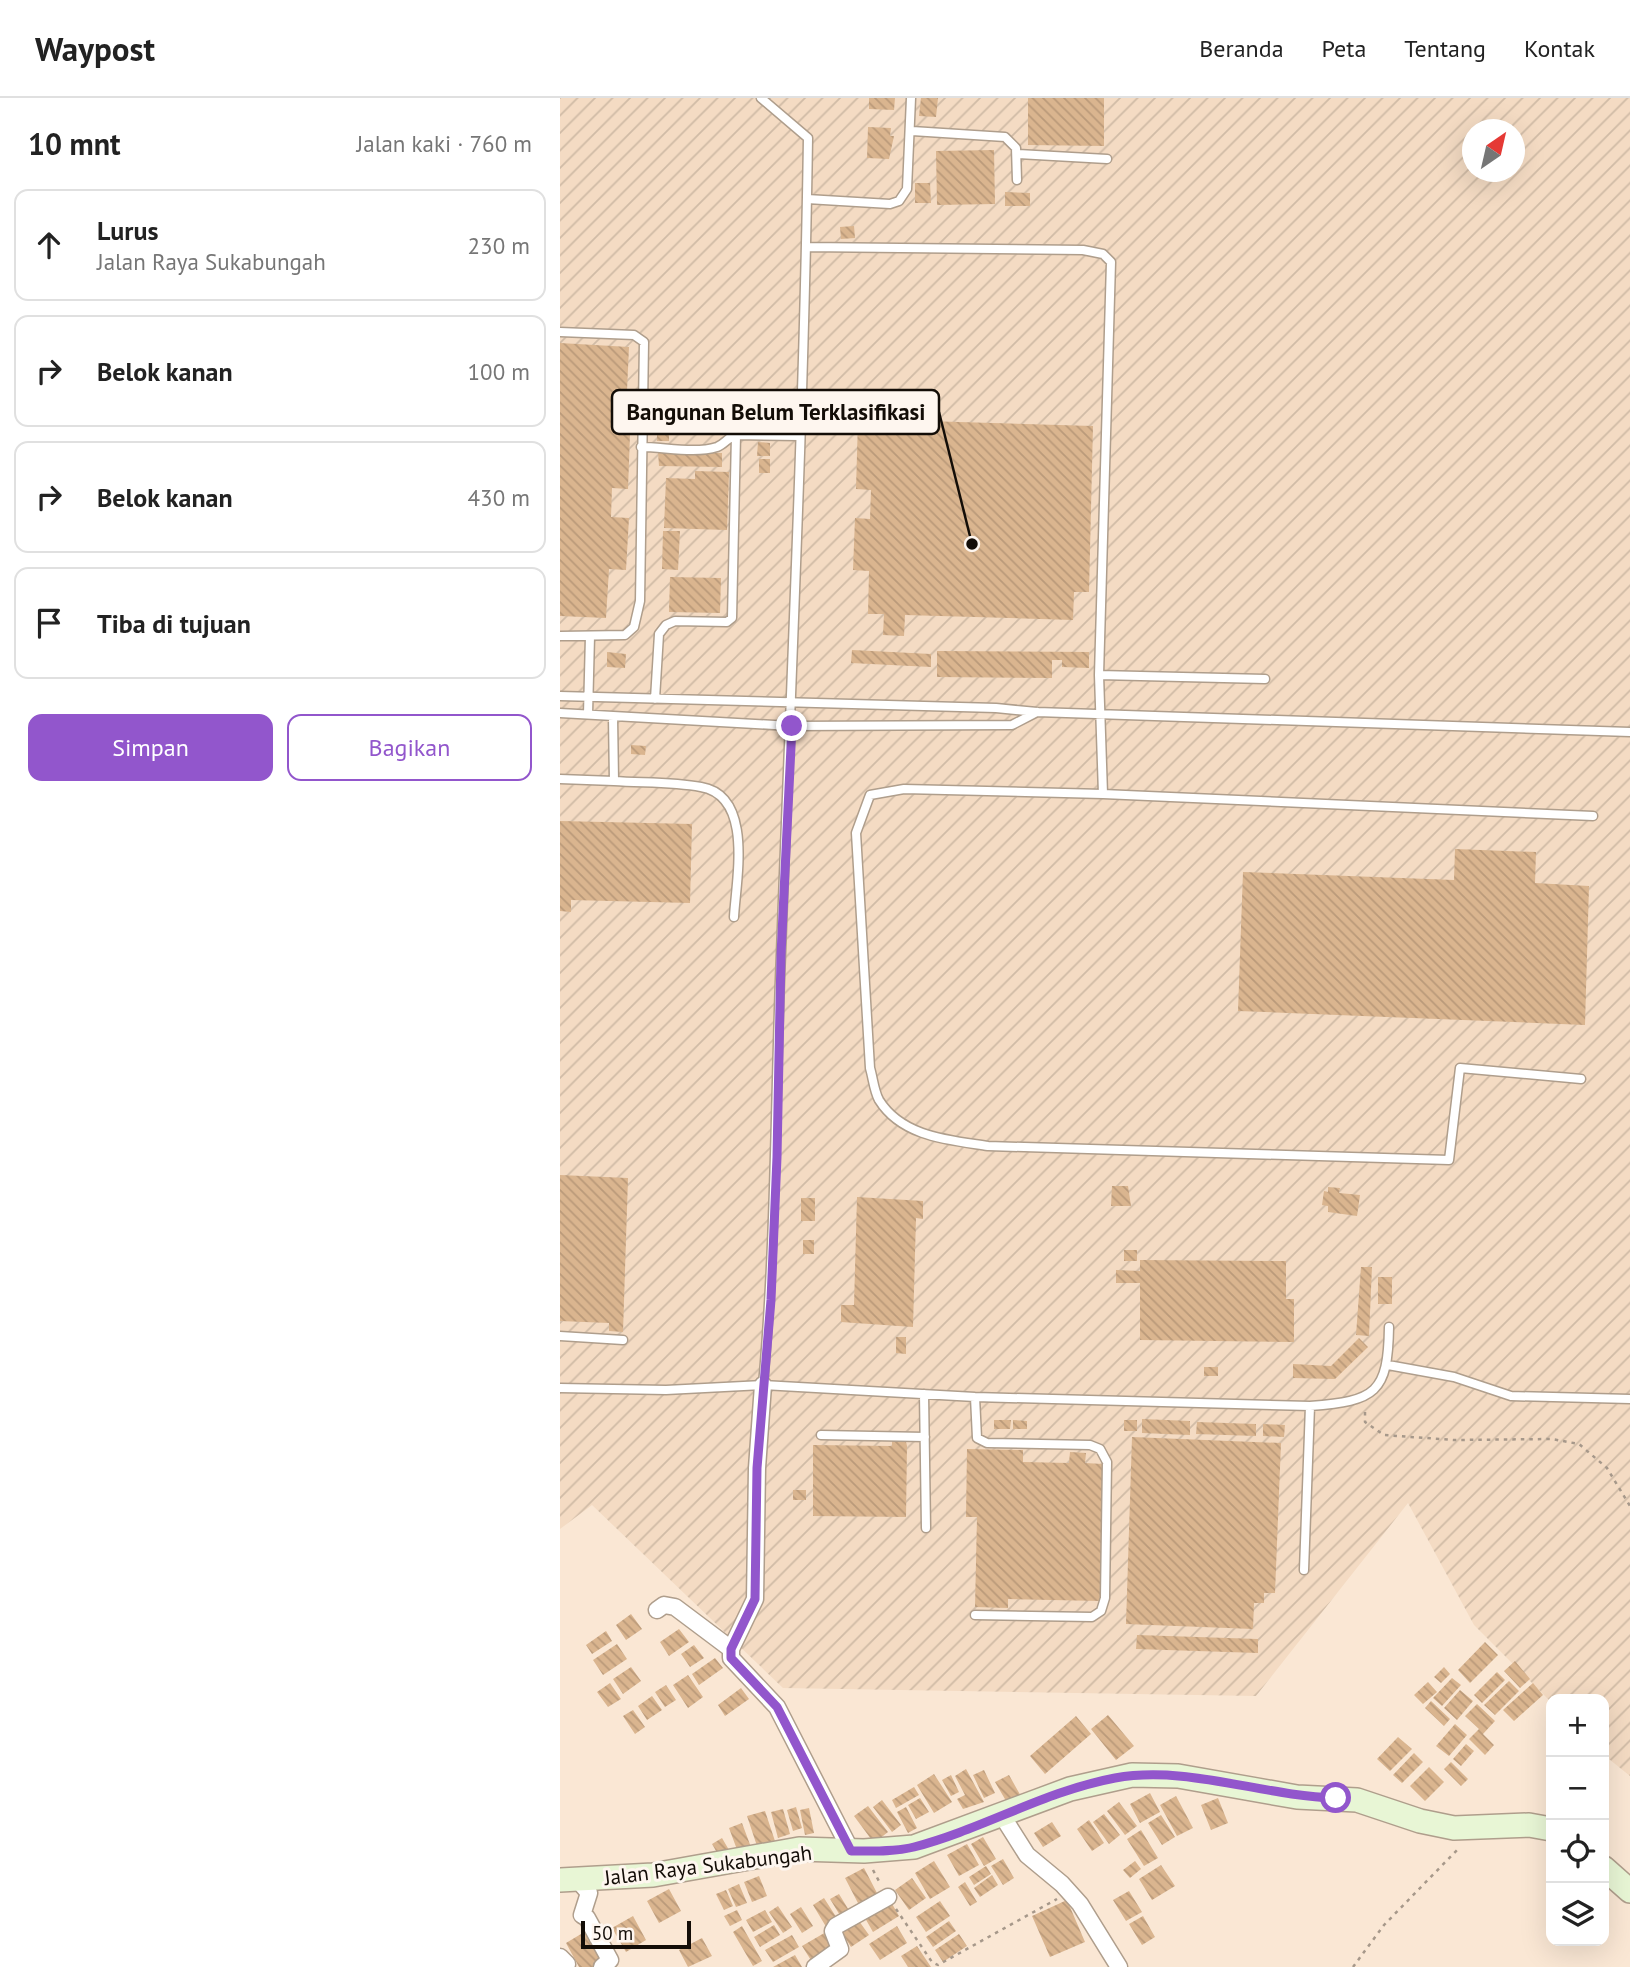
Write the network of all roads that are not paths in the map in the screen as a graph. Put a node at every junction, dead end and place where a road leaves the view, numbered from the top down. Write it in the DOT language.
graph roads {
  1 [pos="761,98"];
  2 [pos="911,98"];
  3 [pos="912,131"];
  4 [pos="1018,154"];
  5 [pos="1107,159"];
  6 [pos="1017,180"];
  7 [pos="807,199"];
  8 [pos="807,247"];
  9 [pos="560,332"];
  10 [pos="736,435"];
  11 [pos="799,436"];
  12 [pos="641,447"];
  13 [pos="560,636"];
  14 [pos="590,636"];
  15 [pos="1099,675"];
  16 [pos="1265,679"];
  17 [pos="560,696"];
  18 [pos="587,697"];
  19 [pos="654,699"];
  20 [pos="792,701"];
  21 [pos="1037,712"];
  22 [pos="560,713"];
  23 [pos="588,714"];
  24 [pos="1100,714"];
  25 [pos="613,717"];
  26 [pos="792,726"];
  27 [pos="1630,732"];
  28 [pos="560,779"];
  29 [pos="614,781"];
  30 [pos="1104,794"];
  31 [pos="1593,816"];
  32 [pos="734,918"];
  33 [pos="1581,1079"];
  34 [pos="1389,1327"];
  35 [pos="560,1336"];
  36 [pos="623,1340"];
  37 [pos="1388,1366"];
  38 [pos="763,1385"];
  39 [pos="560,1388"];
  40 [pos="924,1394"];
  41 [pos="975,1397"];
  42 [pos="1630,1399"];
  43 [pos="1310,1406"];
  44 [pos="821,1435"];
  45 [pos="925,1437"];
  46 [pos="926,1528"];
  47 [pos="1304,1570"];
  48 [pos="657,1610"];
  49 [pos="975,1615"];
  50 [pos="731,1649"];
  51 [pos="1001,1814"];
  52 [pos="1546,1828"];
  53 [pos="857,1851"];
  54 [pos="1609,1872"];
  55 [pos="569,1880"];
  56 [pos="1630,1891"];
  57 [pos="888,1897"];
  58 [pos="602,1967"];
  59 [pos="815,1967"];
  60 [pos="1119,1967"];
  1 -- 7 [label="lane"];
  2 -- 3 [label="lane"];
  3 -- 4 [label="lane"];
  3 -- 7 [label="lane"];
  4 -- 5 [label="lane"];
  4 -- 6 [label="lane"];
  7 -- 8 [label="lane"];
  8 -- 11 [label="lane"];
  8 -- 15 [label="lane"];
  9 -- 12 [label="lane"];
  10 -- 11 [label="lane"];
  10 -- 12 [label="lane"];
  10 -- 19 [label="lane"];
  11 -- 20 [label="lane"];
  12 -- 14 [label="lane"];
  13 -- 14 [label="lane"];
  14 -- 18 [label="lane"];
  15 -- 16 [label="lane"];
  15 -- 24 [label="lane"];
  17 -- 18 [label="lane"];
  18 -- 19 [label="lane"];
  18 -- 23 [label="lane"];
  19 -- 20 [label="lane"];
  20 -- 21 [label="lane"];
  20 -- 26 [label="lane"];
  21 -- 24 [label="lane"];
  21 -- 26 [label="lane"];
  22 -- 23 [label="lane"];
  23 -- 25 [label="lane"];
  24 -- 27 [label="lane"];
  24 -- 30 [label="lane"];
  25 -- 26 [label="lane"];
  25 -- 29 [label="lane"];
  26 -- 38 [label="lane"];
  28 -- 29 [label="lane"];
  29 -- 32 [label="lane"];
  30 -- 31 [label="lane"];
  30 -- 33 [label="lane"];
  34 -- 37 [label="lane"];
  35 -- 36 [label="lane"];
  37 -- 42 [label="lane"];
  37 -- 43 [label="lane"];
  38 -- 39 [label="lane"];
  38 -- 40 [label="lane"];
  38 -- 50 [label="street"];
  40 -- 41 [label="lane"];
  40 -- 45 [label="lane"];
  41 -- 43 [label="lane"];
  41 -- 49 [label="lane"];
  43 -- 47 [label="lane"];
  44 -- 45 [label="lane"];
  45 -- 46 [label="lane"];
  48 -- 50 [label="street"];
  50 -- 53 [label="street"];
  51 -- 52 [label="street, Jalan Raya Sukabungah"];
  51 -- 53 [label="street, Jalan Raya Sukabungah"];
  51 -- 60 [label="street"];
  53 -- 55 [label="street, Jalan Raya Sukabungah"];
  54 -- 56 [label="street"];
  55 -- 58 [label="street"];
  57 -- 59 [label="street"];
}
